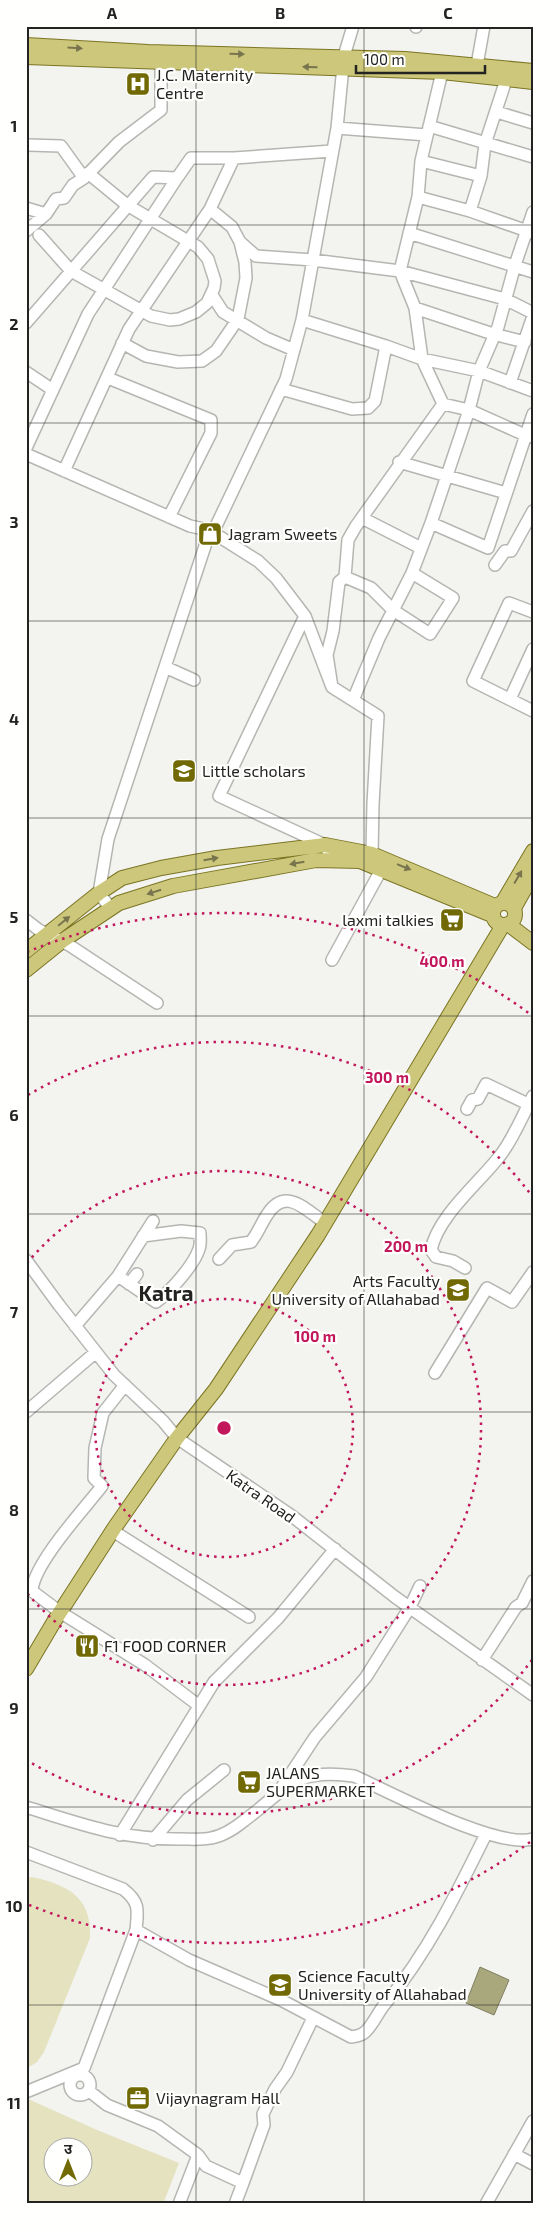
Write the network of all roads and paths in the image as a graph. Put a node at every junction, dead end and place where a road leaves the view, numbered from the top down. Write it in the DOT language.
graph roads {
  1 [pos="353,26"];
  2 [pos="484,26"];
  3 [pos="26,45"];
  4 [pos="26,57"];
  5 [pos="344,62"];
  6 [pos="161,63"];
  7 [pos="477,65"];
  8 [pos="533,71"];
  9 [pos="442,72"];
  10 [pos="506,80"];
  11 [pos="533,82"];
  12 [pos="500,113"];
  13 [pos="533,123"];
  14 [pos="337,128"];
  15 [pos="428,130"];
  16 [pos="485,144"];
  17 [pos="27,146"];
  18 [pos="332,151"];
  19 [pos="533,157"];
  20 [pos="234,158"];
  21 [pos="421,161"];
  22 [pos="86,176"];
  23 [pos="481,176"];
  24 [pos="177,178"];
  25 [pos="418,197"];
  26 [pos="128,205"];
  27 [pos="26,208"];
  28 [pos="210,209"];
  29 [pos="470,211"];
  30 [pos="533,212"];
  31 [pos="46,214"];
  32 [pos="151,219"];
  33 [pos="26,231"];
  34 [pos="530,232"];
  35 [pos="409,233"];
  36 [pos="40,235"];
  37 [pos="189,240"];
  38 [pos="240,242"];
  39 [pos="313,260"];
  40 [pos="515,264"];
  41 [pos="72,271"];
  42 [pos="400,271"];
  43 [pos="533,272"];
  44 [pos="104,289"];
  45 [pos="48,292"];
  46 [pos="212,295"];
  47 [pos="505,299"];
  48 [pos="415,308"];
  49 [pos="140,311"];
  50 [pos="533,315"];
  51 [pos="26,317"];
  52 [pos="238,319"];
  53 [pos="302,320"];
  54 [pos="26,323"];
  55 [pos="493,334"];
  56 [pos="525,342"];
  57 [pos="122,343"];
  58 [pos="386,346"];
  59 [pos="294,350"];
  60 [pos="422,359"];
  61 [pos="26,372"];
  62 [pos="479,372"];
  63 [pos="108,378"];
  64 [pos="510,383"];
  65 [pos="281,389"];
  66 [pos="53,390"];
  67 [pos="533,391"];
  68 [pos="443,404"];
  69 [pos="469,410"];
  70 [pos="533,414"];
  71 [pos="529,436"];
  72 [pos="26,448"];
  73 [pos="26,454"];
  74 [pos="399,462"];
  75 [pos="64,471"];
  76 [pos="445,477"];
  77 [pos="506,493"];
  78 [pos="533,511"];
  79 [pos="169,517"];
  80 [pos="362,518"];
  81 [pos="431,523"];
  82 [pos="217,524"];
  83 [pos="204,529"];
  84 [pos="220,537"];
  85 [pos="206,543"];
  86 [pos="421,548"];
  87 [pos="495,565"];
  88 [pos="412,572"];
  89 [pos="345,576"];
  90 [pos="393,610"];
  91 [pos="533,612"];
  92 [pos="305,616"];
  93 [pos="531,656"];
  94 [pos="165,667"];
  95 [pos="194,680"];
  96 [pos="332,687"];
  97 [pos="510,699"];
  98 [pos="353,700"];
  99 [pos="533,711"];
  100 [pos="325,845"];
  101 [pos="533,851"];
  102 [pos="372,854"];
  103 [pos="332,860"];
  104 [pos="381,870"];
  105 [pos="533,874"];
  106 [pos="99,893"];
  107 [pos="111,909"];
  108 [pos="503,915"];
  109 [pos="26,920"];
  110 [pos="533,932"];
  111 [pos="48,934"];
  112 [pos="62,941"];
  113 [pos="533,943"];
  114 [pos="26,951"];
  115 [pos="332,960"];
  116 [pos="26,970"];
  117 [pos="158,1003"];
  118 [pos="531,1100"];
  119 [pos="467,1109"];
  120 [pos="153,1221"];
  121 [pos="325,1223"];
  122 [pos="143,1236"];
  123 [pos="219,1259"];
  124 [pos="27,1262"];
  125 [pos="465,1268"];
  126 [pos="533,1272"];
  127 [pos="137,1274"];
  128 [pos="118,1276"];
  129 [pos="129,1284"];
  130 [pos="75,1326"];
  131 [pos="96,1352"];
  132 [pos="435,1373"];
  133 [pos="125,1385"];
  134 [pos="26,1412"];
  135 [pos="177,1438"];
  136 [pos="113,1531"];
  137 [pos="335,1549"];
  138 [pos="533,1580"];
  139 [pos="420,1586"];
  140 [pos="410,1607"];
  141 [pos="60,1612"];
  142 [pos="249,1617"];
  143 [pos="482,1660"];
  144 [pos="26,1669"];
  145 [pos="533,1695"];
  146 [pos="198,1706"];
  147 [pos="224,1770"];
  148 [pos="280,1791"];
  149 [pos="26,1807"];
  150 [pos="486,1834"];
  151 [pos="120,1835"];
  152 [pos="533,1839"];
  153 [pos="153,1840"];
  154 [pos="26,1852"];
  155 [pos="136,1930"];
  156 [pos="313,2018"];
  157 [pos="88,2091"];
  158 [pos="26,2092"];
  159 [pos="533,2121"];
  160 [pos="514,2154"];
  161 [pos="198,2156"];
  162 [pos="533,2164"];
  163 [pos="243,2183"];
  164 [pos="179,2204"];
  165 [pos="235,2204"];
  166 [pos="486,2204"];
  1 -- 5 [label="street"];
  2 -- 7 [label="street"];
  3 -- 5 [label="main road, one-way"];
  4 -- 6 [label="main road"];
  5 -- 6 [label="main road, one-way"];
  5 -- 7 [label="main road"];
  5 -- 9 [label="main road"];
  5 -- 14 [label="street"];
  6 -- 22 [label="street"];
  7 -- 8 [label="main road"];
  9 -- 10 [label="main road"];
  9 -- 15 [label="street"];
  10 -- 11 [label="main road"];
  10 -- 16 [label="street"];
  12 -- 13 [label="street"];
  14 -- 15 [label="street"];
  14 -- 18 [label="street"];
  15 -- 16 [label="street"];
  15 -- 21 [label="street"];
  16 -- 19 [label="street"];
  16 -- 23 [label="street"];
  17 -- 22 [label="street"];
  18 -- 20 [label="street"];
  18 -- 39 [label="street"];
  20 -- 24 [label="street"];
  20 -- 28 [label="street"];
  21 -- 23 [label="street"];
  21 -- 25 [label="street"];
  22 -- 26 [label="street"];
  22 -- 31 [label="street"];
  23 -- 29 [label="street"];
  24 -- 26 [label="street"];
  24 -- 32 [label="street"];
  25 -- 29 [label="street"];
  25 -- 35 [label="street"];
  26 -- 32 [label="street"];
  26 -- 41 [label="street"];
  27 -- 31 [label="street"];
  28 -- 37 [label="street"];
  28 -- 38 [label="street"];
  29 -- 34 [label="street"];
  30 -- 34 [label="street"];
  31 -- 33 [label="street"];
  32 -- 37 [label="street"];
  32 -- 44 [label="street"];
  34 -- 40 [label="street"];
  35 -- 40 [label="street"];
  35 -- 42 [label="street"];
  36 -- 41 [label="street"];
  37 -- 46 [label="street"];
  37 -- 49 [label="street"];
  38 -- 39 [label="street"];
  38 -- 52 [label="street"];
  39 -- 42 [label="street"];
  39 -- 53 [label="street"];
  40 -- 43 [label="street"];
  40 -- 47 [label="street"];
  41 -- 44 [label="street"];
  41 -- 54 [label="street"];
  42 -- 47 [label="street"];
  42 -- 48 [label="street"];
  44 -- 49 [label="street"];
  44 -- 66 [label="street"];
  45 -- 51 [label="street"];
  46 -- 49 [label="street"];
  46 -- 52 [label="street"];
  47 -- 50 [label="street"];
  47 -- 55 [label="street"];
  48 -- 55 [label="street"];
  48 -- 60 [label="street"];
  49 -- 57 [label="street"];
  50 -- 56 [label="street"];
  52 -- 57 [label="street"];
  52 -- 59 [label="street"];
  53 -- 58 [label="street"];
  53 -- 59 [label="street"];
  55 -- 56 [label="street"];
  55 -- 62 [label="street"];
  56 -- 64 [label="street"];
  57 -- 63 [label="street"];
  58 -- 60 [label="street"];
  58 -- 65 [label="street"];
  59 -- 65 [label="street"];
  60 -- 62 [label="street"];
  60 -- 68 [label="street"];
  61 -- 66 [label="street"];
  62 -- 64 [label="street"];
  62 -- 69 [label="street"];
  63 -- 75 [label="street"];
  63 -- 79 [label="street"];
  64 -- 67 [label="street"];
  65 -- 82 [label="street"];
  66 -- 72 [label="street"];
  68 -- 69 [label="street"];
  68 -- 74 [label="street"];
  69 -- 71 [label="street"];
  69 -- 76 [label="street"];
  70 -- 71 [label="street"];
  71 -- 77 [label="street"];
  73 -- 75 [label="street"];
  74 -- 76 [label="street"];
  74 -- 80 [label="street"];
  75 -- 79 [label="street"];
  76 -- 77 [label="street"];
  76 -- 81 [label="street"];
  77 -- 81 [label="street"];
  78 -- 87 [label="street"];
  79 -- 83 [label="street"];
  80 -- 86 [label="street"];
  80 -- 89 [label="street"];
  81 -- 86 [label="street"];
  82 -- 83 [label="street"];
  82 -- 84 [label="street"];
  83 -- 85 [label="street"];
  84 -- 85 [label="street"];
  84 -- 92 [label="street"];
  85 -- 94 [label="street"];
  86 -- 88 [label="street"];
  88 -- 90 [label="street"];
  88 -- 90 [label="street"];
  89 -- 90 [label="street"];
  89 -- 96 [label="street"];
  90 -- 98 [label="street"];
  91 -- 97 [label="street"];
  92 -- 96 [label="street"];
  92 -- 100 [label="street"];
  93 -- 97 [label="street"];
  94 -- 95 [label="street"];
  94 -- 106 [label="street"];
  96 -- 98 [label="street"];
  97 -- 99 [label="street"];
  98 -- 102 [label="street"];
  100 -- 102 [label="main road"];
  100 -- 103 [label="street"];
  106 -- 100 [label="main road, one-way"];
  108 -- 101 [label="main road, one-way"];
  102 -- 108 [label="main road, one-way"];
  103 -- 104 [label="main road"];
  103 -- 107 [label="main road, one-way"];
  104 -- 108 [label="main road"];
  104 -- 115 [label="street"];
  105 -- 108 [label="main road"];
  106 -- 107 [label="street"];
  111 -- 106 [label="main road, one-way"];
  107 -- 112 [label="main road"];
  108 -- 110 [label="main road"];
  108 -- 113 [label="main road"];
  108 -- 121 [label="main road"];
  109 -- 111 [label="street"];
  111 -- 112 [label="street"];
  111 -- 114 [label="main road"];
  112 -- 116 [label="main road"];
  112 -- 117 [label="street"];
  118 -- 119 [label="street"];
  118 -- 125 [label="street"];
  120 -- 122 [label="street"];
  121 -- 123 [label="street"];
  121 -- 135 [label="main road"];
  122 -- 128 [label="street"];
  122 -- 129 [label="street"];
  124 -- 130 [label="street, Katra Road"];
  126 -- 132 [label="street"];
  127 -- 129 [label="street"];
  128 -- 129 [label="street"];
  128 -- 130 [label="street"];
  130 -- 131 [label="street, Katra Road"];
  131 -- 133 [label="street, Katra Road"];
  131 -- 134 [label="street"];
  133 -- 135 [label="street, Katra Road"];
  133 -- 141 [label="street"];
  135 -- 136 [label="main road"];
  135 -- 137 [label="street, Katra Road"];
  136 -- 141 [label="main road"];
  136 -- 142 [label="street"];
  137 -- 140 [label="street, Katra Road"];
  137 -- 146 [label="street"];
  138 -- 143 [label="street"];
  139 -- 140 [label="street"];
  140 -- 143 [label="street, Katra Road"];
  140 -- 148 [label="street"];
  141 -- 144 [label="main road"];
  141 -- 146 [label="street"];
  143 -- 145 [label="street, Katra Road"];
  146 -- 151 [label="street"];
  147 -- 153 [label="street"];
  148 -- 150 [label="street"];
  148 -- 153 [label="street"];
  149 -- 151 [label="street"];
  150 -- 152 [label="street"];
  150 -- 156 [label="street"];
  151 -- 153 [label="street"];
  154 -- 155 [label="street"];
  155 -- 156 [label="street"];
  155 -- 158 [label="street"];
  156 -- 163 [label="street"];
  157 -- 161 [label="street"];
  159 -- 160 [label="street"];
  160 -- 162 [label="street"];
  160 -- 166 [label="street"];
  161 -- 163 [label="street"];
  161 -- 164 [label="street"];
  163 -- 165 [label="street"];
}
